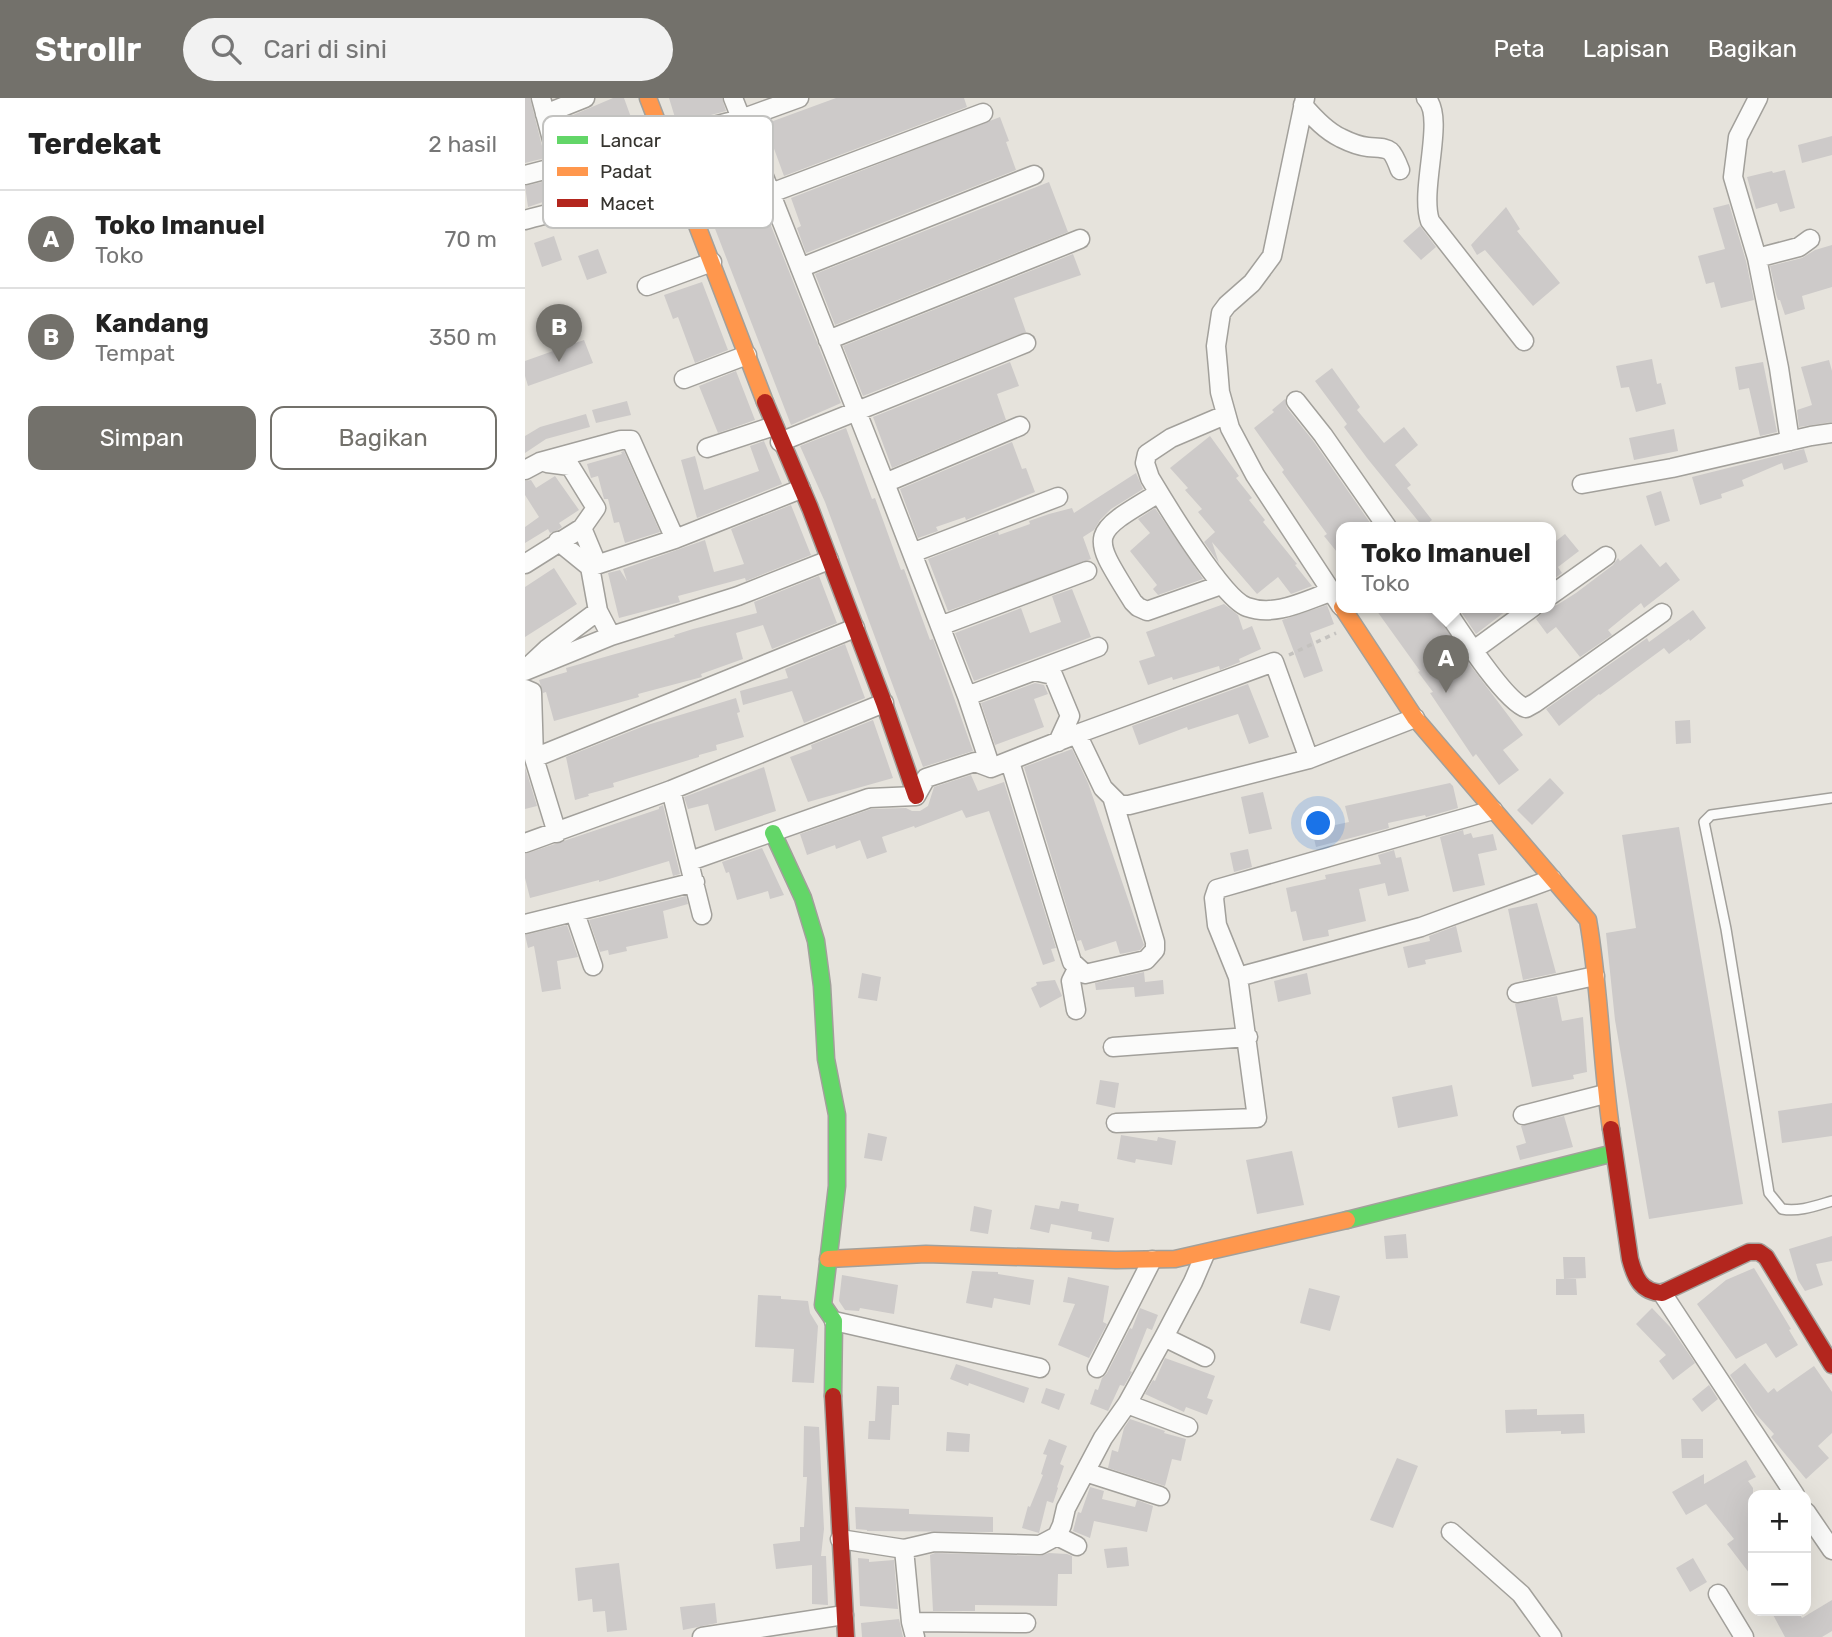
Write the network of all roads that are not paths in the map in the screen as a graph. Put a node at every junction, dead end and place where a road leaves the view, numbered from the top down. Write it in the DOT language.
graph roads {
  1 [pos="585,98"];
  2 [pos="648,98"];
  3 [pos="733,98"];
  4 [pos="799,98"];
  5 [pos="1426,98"];
  6 [pos="1758,98"];
  7 [pos="1304,102"];
  8 [pos="543,106"];
  9 [pos="983,113"];
  10 [pos="655,116"];
  11 [pos="740,116"];
  12 [pos="749,116"];
  13 [pos="543,170"];
  14 [pos="1400,170"];
  15 [pos="525,175"];
  16 [pos="1034,175"];
  17 [pos="773,192"];
  18 [pos="773,198"];
  19 [pos="543,215"];
  20 [pos="525,220"];
  21 [pos="699,228"];
  22 [pos="1080,239"];
  23 [pos="1810,239"];
  24 [pos="1757,258"];
  25 [pos="712,262"];
  26 [pos="800,268"];
  27 [pos="647,286"];
  28 [pos="828,340"];
  29 [pos="1524,341"];
  30 [pos="1027,343"];
  31 [pos="747,355"];
  32 [pos="684,379"];
  33 [pos="1296,401"];
  34 [pos="857,411"];
  35 [pos="1225,415"];
  36 [pos="1020,426"];
  37 [pos="1832,433"];
  38 [pos="777,434"];
  39 [pos="1790,441"];
  40 [pos="707,448"];
  41 [pos="533,466"];
  42 [pos="885,483"];
  43 [pos="1582,484"];
  44 [pos="801,489"];
  45 [pos="1159,493"];
  46 [pos="1058,497"];
  47 [pos="1384,522"];
  48 [pos="582,528"];
  49 [pos="675,539"];
  50 [pos="558,541"];
  51 [pos="912,553"];
  52 [pos="1606,556"];
  53 [pos="829,560"];
  54 [pos="525,564"];
  55 [pos="594,566"];
  56 [pos="1087,570"];
  57 [pos="1221,585"];
  58 [pos="1556,591"];
  59 [pos="1336,594"];
  60 [pos="1336,609"];
  61 [pos="598,611"];
  62 [pos="1349,613"];
  63 [pos="1448,613"];
  64 [pos="1526,613"];
  65 [pos="1663,613"];
  66 [pos="940,626"];
  67 [pos="855,628"];
  68 [pos="611,636"];
  69 [pos="1098,647"];
  70 [pos="1474,650"];
  71 [pos="525,671"];
  72 [pos="1034,671"];
  73 [pos="525,689"];
  74 [pos="967,696"];
  75 [pos="884,703"];
  76 [pos="1415,718"];
  77 [pos="1077,734"];
  78 [pos="1058,742"];
  79 [pos="534,758"];
  80 [pos="1309,759"];
  81 [pos="1010,762"];
  82 [pos="991,768"];
  83 [pos="671,790"];
  84 [pos="916,796"];
  85 [pos="1832,798"];
  86 [pos="1113,800"];
  87 [pos="1493,810"];
  88 [pos="557,833"];
  89 [pos="773,833"];
  90 [pos="525,843"];
  91 [pos="689,861"];
  92 [pos="1552,879"];
  93 [pos="695,882"];
  94 [pos="575,913"];
  95 [pos="702,915"];
  96 [pos="525,924"];
  97 [pos="593,966"];
  98 [pos="1077,969"];
  99 [pos="1238,976"];
  100 [pos="1595,976"];
  101 [pos="1517,993"];
  102 [pos="1076,1010"];
  103 [pos="1248,1037"];
  104 [pos="1113,1047"];
  105 [pos="1605,1094"];
  106 [pos="1523,1115"];
  107 [pos="1115,1123"];
  108 [pos="1614,1153"];
  109 [pos="1832,1201"];
  110 [pos="1205,1254"];
  111 [pos="828,1259"];
  112 [pos="1152,1260"];
  113 [pos="1662,1293"];
  114 [pos="834,1321"];
  115 [pos="1164,1337"];
  116 [pos="1205,1357"];
  117 [pos="1832,1365"];
  118 [pos="1040,1368"];
  119 [pos="1097,1368"];
  120 [pos="1126,1404"];
  121 [pos="1188,1427"];
  122 [pos="1085,1472"];
  123 [pos="1792,1490"];
  124 [pos="1160,1496"];
  125 [pos="1811,1519"];
  126 [pos="1451,1532"];
  127 [pos="1057,1536"];
  128 [pos="840,1539"];
  129 [pos="1077,1546"];
  130 [pos="904,1549"];
  131 [pos="1832,1550"];
  132 [pos="1717,1594"];
  133 [pos="844,1615"];
  134 [pos="1026,1623"];
  135 [pos="913,1630"];
  136 [pos="702,1637"];
  137 [pos="846,1637"];
  138 [pos="1552,1637"];
  139 [pos="1744,1637"];
  1 -- 8 [label="street"];
  2 -- 10 [label="street"];
  3 -- 11 [label="street"];
  4 -- 12 [label="street"];
  5 -- 29 [label="street"];
  6 -- 24 [label="street"];
  7 -- 14 [label="street"];
  7 -- 35 [label="street"];
  9 -- 17 [label="street"];
  13 -- 15 [label="street"];
  16 -- 26 [label="street"];
  18 -- 26 [label="street"];
  19 -- 20 [label="street"];
  21 -- 25 [label="street"];
  22 -- 28 [label="street"];
  23 -- 24 [label="street"];
  24 -- 39 [label="street"];
  25 -- 27 [label="street"];
  25 -- 31 [label="street"];
  26 -- 28 [label="street"];
  28 -- 34 [label="street"];
  30 -- 34 [label="street"];
  31 -- 32 [label="street"];
  31 -- 38 [label="street"];
  33 -- 47 [label="street"];
  34 -- 38 [label="street"];
  34 -- 42 [label="street"];
  35 -- 45 [label="street"];
  35 -- 59 [label="street"];
  36 -- 42 [label="street"];
  37 -- 39 [label="street"];
  38 -- 40 [label="street"];
  38 -- 44 [label="street"];
  39 -- 43 [label="street"];
  41 -- 48 [label="street"];
  41 -- 49 [label="street"];
  42 -- 51 [label="street"];
  44 -- 49 [label="street"];
  44 -- 53 [label="street"];
  45 -- 57 [label="street"];
  45 -- 57 [label="street"];
  46 -- 51 [label="street"];
  48 -- 50 [label="street"];
  48 -- 55 [label="street"];
  49 -- 55 [label="street"];
  50 -- 54 [label="street"];
  50 -- 55 [label="street"];
  51 -- 66 [label="street"];
  52 -- 58 [label="street"];
  53 -- 67 [label="street"];
  53 -- 68 [label="street"];
  55 -- 61 [label="street"];
  56 -- 66 [label="street"];
  57 -- 60 [label="street"];
  61 -- 68 [label="street"];
  61 -- 71 [label="street"];
  62 -- 76 [label="street"];
  63 -- 70 [label="street"];
  64 -- 70 [label="street"];
  65 -- 70 [label="street"];
  66 -- 74 [label="street"];
  67 -- 75 [label="street"];
  67 -- 79 [label="street"];
  68 -- 71 [label="street"];
  69 -- 72 [label="street"];
  72 -- 74 [label="street"];
  72 -- 78 [label="street"];
  73 -- 79 [label="street"];
  74 -- 82 [label="street"];
  75 -- 83 [label="street"];
  75 -- 84 [label="street"];
  76 -- 80 [label="street"];
  76 -- 87 [label="street"];
  77 -- 78 [label="street"];
  77 -- 80 [label="street"];
  77 -- 86 [label="street"];
  78 -- 81 [label="street"];
  79 -- 88 [label="street"];
  80 -- 86 [label="street"];
  81 -- 82 [label="street"];
  81 -- 98 [label="street"];
  82 -- 84 [label="street"];
  83 -- 88 [label="street"];
  83 -- 91 [label="street"];
  84 -- 89 [label="street"];
  85 -- 109 [label="lane"];
  86 -- 98 [label="street"];
  87 -- 92 [label="street"];
  87 -- 99 [label="street"];
  88 -- 90 [label="street"];
  89 -- 91 [label="street"];
  89 -- 111 [label="street"];
  91 -- 93 [label="street"];
  92 -- 99 [label="street"];
  92 -- 100 [label="street"];
  93 -- 94 [label="street"];
  93 -- 95 [label="street"];
  94 -- 96 [label="street"];
  94 -- 97 [label="street"];
  98 -- 102 [label="street"];
  99 -- 103 [label="street"];
  100 -- 101 [label="street"];
  100 -- 105 [label="street"];
  103 -- 104 [label="street"];
  103 -- 107 [label="street"];
  105 -- 106 [label="street"];
  105 -- 108 [label="street"];
  108 -- 110 [label="street"];
  108 -- 113 [label="street"];
  110 -- 112 [label="street"];
  110 -- 115 [label="street"];
  111 -- 112 [label="street"];
  111 -- 114 [label="street"];
  112 -- 119 [label="street"];
  113 -- 117 [label="street"];
  113 -- 123 [label="street"];
  114 -- 118 [label="street"];
  114 -- 128 [label="street"];
  115 -- 116 [label="street"];
  115 -- 120 [label="street"];
  120 -- 121 [label="street"];
  120 -- 122 [label="street"];
  122 -- 124 [label="street"];
  122 -- 127 [label="street"];
  125 -- 131 [label="street"];
  126 -- 138 [label="street"];
  127 -- 129 [label="street"];
  127 -- 130 [label="street"];
  128 -- 130 [label="street"];
  128 -- 133 [label="street"];
  130 -- 135 [label="street"];
  132 -- 139 [label="street"];
  133 -- 136 [label="street"];
  133 -- 137 [label="street"];
  134 -- 135 [label="street"];
}
